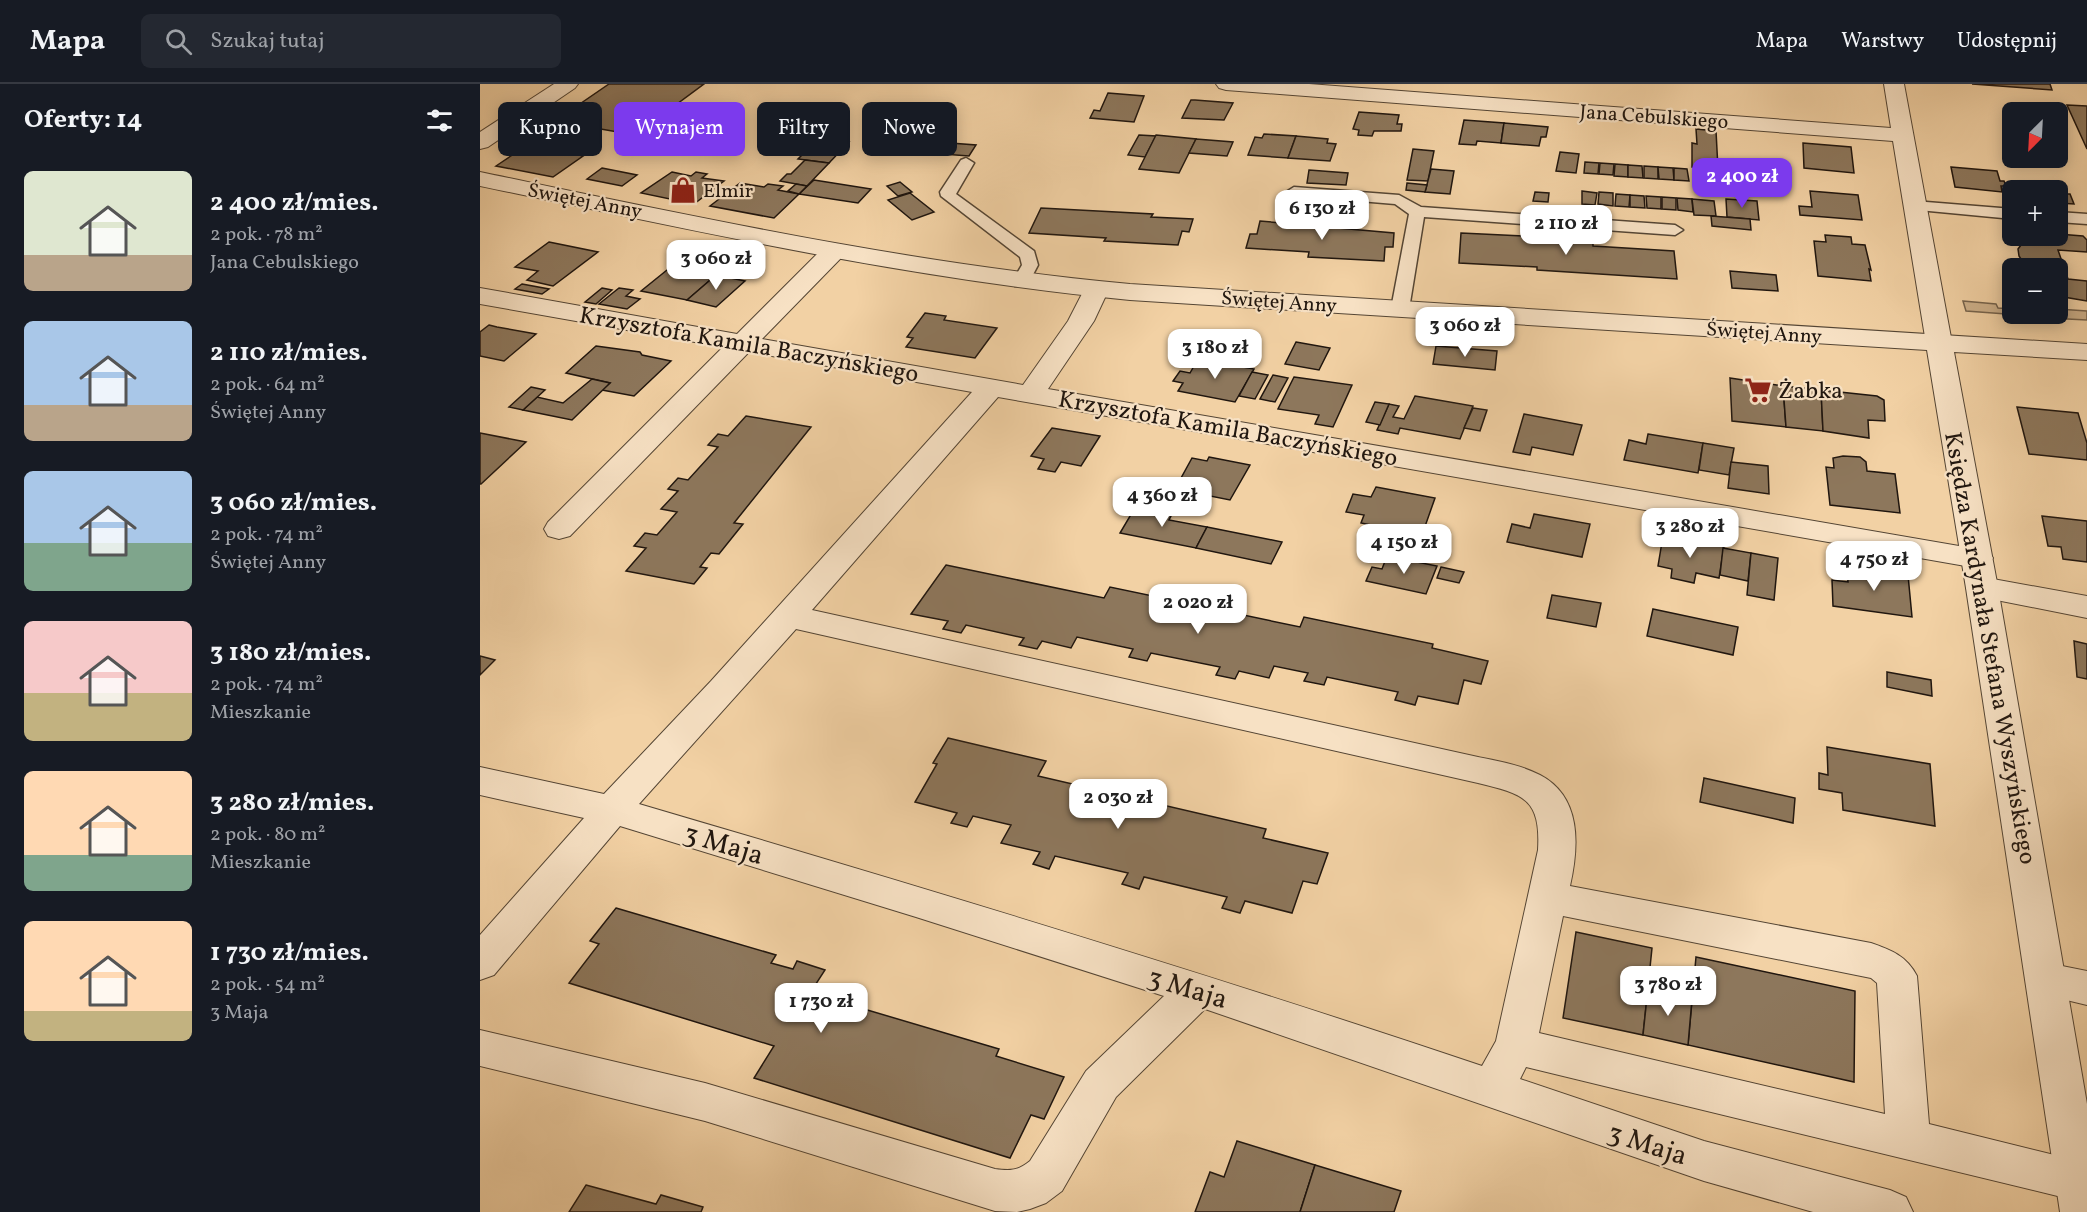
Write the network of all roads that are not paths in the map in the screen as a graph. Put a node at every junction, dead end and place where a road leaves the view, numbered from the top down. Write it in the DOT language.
graph roads {
  1 [pos="568,84"];
  2 [pos="1226,84"];
  3 [pos="1894,84"];
  4 [pos="1248,85"];
  5 [pos="1902,135"];
  6 [pos="480,141"];
  7 [pos="966,163"];
  8 [pos="480,179"];
  9 [pos="1294,192"];
  10 [pos="1914,206"];
  11 [pos="1416,212"];
  12 [pos="2002,213"];
  13 [pos="2068,218"];
  14 [pos="2087,219"];
  15 [pos="1675,230"];
  16 [pos="834,251"];
  17 [pos="1022,282"];
  18 [pos="1096,289"];
  19 [pos="480,296"];
  20 [pos="1400,309"];
  21 [pos="742,343"];
  22 [pos="1939,343"];
  23 [pos="2087,352"];
  24 [pos="992,387"];
  25 [pos="1031,393"];
  26 [pos="559,529"];
  27 [pos="1979,573"];
  28 [pos="2087,607"];
  29 [pos="788,616"];
  30 [pos="480,781"];
  31 [pos="612,810"];
  32 [pos="1548,897"];
  33 [pos="480,963"];
  34 [pos="2047,980"];
  35 [pos="2087,988"];
  36 [pos="1198,990"];
  37 [pos="1516,1046"];
  38 [pos="480,1048"];
  39 [pos="1495,1090"];
  40 [pos="1908,1141"];
  41 [pos="2080,1196"];
  42 [pos="1890,1212"];
  1 -- 6 [label="street"];
  2 -- 4 [label="street, Jana Cebulskiego"];
  3 -- 5 [label="street, Księdza Kardynała Stefana Wyszyńskiego"];
  4 -- 5 [label="street, Jana Cebulskiego"];
  5 -- 10 [label="street, Księdza Kardynała Stefana Wyszyńskiego"];
  7 -- 17 [label="lane"];
  8 -- 16 [label="street, Świętej Anny"];
  9 -- 11 [label="lane"];
  10 -- 12 [label="lane"];
  10 -- 22 [label="street, Księdza Kardynała Stefana Wyszyńskiego"];
  11 -- 15 [label="lane"];
  11 -- 20 [label="lane"];
  13 -- 14 [label="lane"];
  16 -- 17 [label="street, Świętej Anny"];
  16 -- 21 [label="street"];
  17 -- 18 [label="street, Świętej Anny"];
  18 -- 20 [label="street, Świętej Anny"];
  18 -- 25 [label="street"];
  19 -- 21 [label="street, Krzysztofa Kamila Baczyńskiego"];
  20 -- 22 [label="street, Świętej Anny"];
  21 -- 24 [label="street, Krzysztofa Kamila Baczyńskiego"];
  21 -- 26 [label="street"];
  22 -- 23 [label="street, Świętej Anny"];
  22 -- 27 [label="street, Księdza Kardynała Stefana Wyszyńskiego"];
  24 -- 25 [label="street, Krzysztofa Kamila Baczyńskiego"];
  24 -- 29 [label="street"];
  25 -- 27 [label="street, Krzysztofa Kamila Baczyńskiego"];
  27 -- 28 [label="street, Krzysztofa Kamila Baczyńskiego"];
  27 -- 34 [label="street, Księdza Kardynała Stefana Wyszyńskiego"];
  29 -- 31 [label="street"];
  29 -- 32 [label="street"];
  30 -- 31 [label="street, 3 Maja"];
  31 -- 33 [label="street"];
  31 -- 36 [label="street, 3 Maja"];
  32 -- 37 [label="street"];
  32 -- 40 [label="street"];
  34 -- 35 [label="street"];
  34 -- 41 [label="street, Księdza Kardynała Stefana Wyszyńskiego"];
  36 -- 38 [label="street"];
  36 -- 39 [label="street, 3 Maja"];
  37 -- 39 [label="street"];
  37 -- 40 [label="street"];
  39 -- 42 [label="street, 3 Maja"];
  40 -- 41 [label="street"];
}
